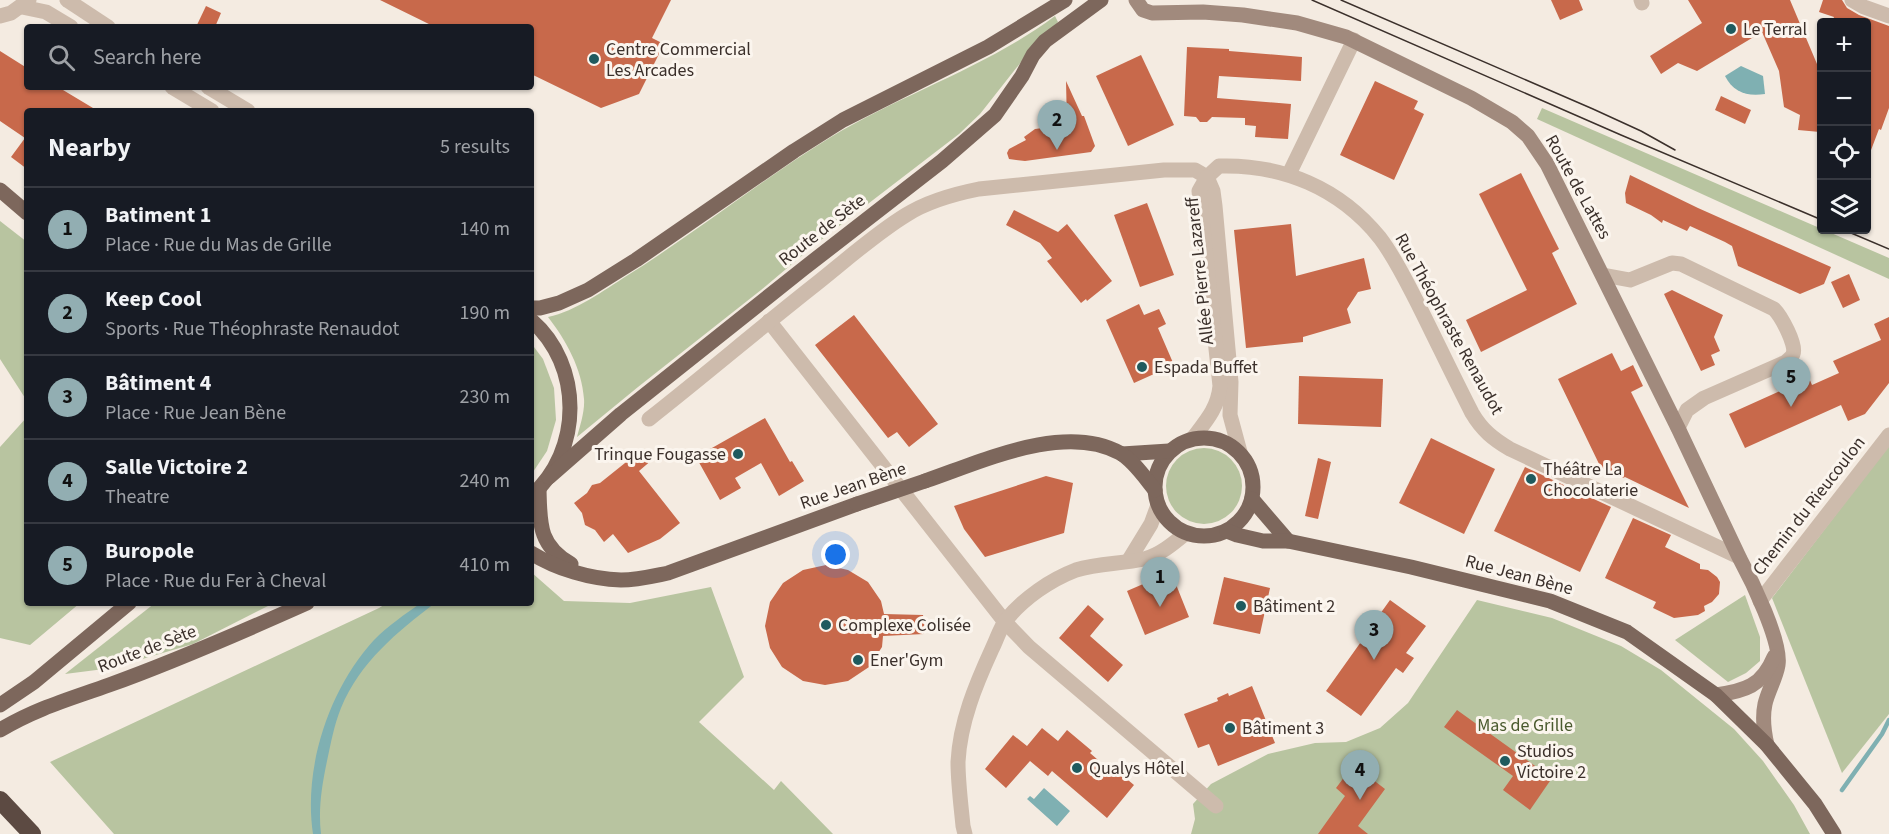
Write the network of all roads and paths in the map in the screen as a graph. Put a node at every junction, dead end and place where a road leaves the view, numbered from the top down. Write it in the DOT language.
graph roads {
  1 [pos="67,0"];
  2 [pos="1065,0"];
  3 [pos="1101,0"];
  4 [pos="1136,0"];
  5 [pos="1852,0"];
  6 [pos="25,3"];
  7 [pos="0,16"];
  8 [pos="1889,16"];
  9 [pos="66,24"];
  10 [pos="103,24"];
  11 [pos="1354,40"];
  12 [pos="177,90"];
  13 [pos="213,90"];
  14 [pos="208,108"];
  15 [pos="243,108"];
  16 [pos="1289,174"];
  17 [pos="1207,177"];
  18 [pos="0,190"];
  19 [pos="24,210"];
  20 [pos="1603,275"];
  21 [pos="534,308"];
  22 [pos="769,321"];
  23 [pos="534,322"];
  24 [pos="1222,352"];
  25 [pos="649,419"];
  26 [pos="1678,428"];
  27 [pos="1889,435"];
  28 [pos="1193,438"];
  29 [pos="1169,451"];
  30 [pos="1240,452"];
  31 [pos="1122,454"];
  32 [pos="540,487"];
  33 [pos="1156,498"];
  34 [pos="1252,499"];
  35 [pos="1227,531"];
  36 [pos="1186,533"];
  37 [pos="1288,541"];
  38 [pos="534,555"];
  39 [pos="1739,557"];
  40 [pos="1129,560"];
  41 [pos="598,576"];
  42 [pos="1760,601"];
  43 [pos="125,606"];
  44 [pos="301,606"];
  45 [pos="1005,622"];
  46 [pos="1776,643"];
  47 [pos="1716,695"];
  48 [pos="0,705"];
  49 [pos="0,730"];
  50 [pos="1767,745"];
  51 [pos="0,800"];
  52 [pos="1216,806"];
  53 [pos="32,834"];
  54 [pos="965,834"];
  55 [pos="1834,834"];
  1 -- 10 [label="street"];
  2 -- 21 [label="main road"];
  3 -- 32 [label="main road, Route de Sète"];
  4 -- 11 [label="street, Route de Lattes"];
  5 -- 8 [label="street"];
  6 -- 7 [label="street"];
  6 -- 9 [label="street"];
  11 -- 16 [label="street"];
  11 -- 20 [label="street, Route de Lattes"];
  12 -- 14 [label="street"];
  13 -- 15 [label="street"];
  16 -- 17 [label="street, Rue Théophraste Renaudot"];
  16 -- 39 [label="street, Rue Théophraste Renaudot"];
  17 -- 22 [label="street"];
  17 -- 24 [label="street, Allée Pierre Lazareff"];
  18 -- 19 [label="main road"];
  20 -- 26 [label="street, Route de Lattes"];
  20 -- 26 [label="street"];
  22 -- 25 [label="street"];
  22 -- 45 [label="street"];
  23 -- 32 [label="main road"];
  24 -- 28 [label="street, Allée Pierre Lazareff"];
  24 -- 30 [label="street, Allée Pierre Lazareff"];
  26 -- 39 [label="street, Route de Lattes"];
  27 -- 42 [label="street, Chemin du Rieucoulon"];
  28 -- 29 [label="main road"];
  28 -- 30 [label="main road"];
  29 -- 31 [label="main road, Rue Jean Bène"];
  29 -- 33 [label="main road"];
  30 -- 34 [label="main road"];
  31 -- 33 [label="main road, Rue Jean Bène"];
  31 -- 41 [label="main road, Rue Jean Bène, bridge"];
  32 -- 41 [label="main road, Rue Jean Bène"];
  33 -- 36 [label="main road"];
  33 -- 40 [label="street"];
  34 -- 35 [label="main road"];
  34 -- 37 [label="main road"];
  35 -- 36 [label="main road"];
  35 -- 37 [label="main road, Rue Jean Bène"];
  36 -- 40 [label="street"];
  37 -- 47 [label="main road, Rue Jean Bène"];
  38 -- 41 [label="main road, Rue Jean Bène"];
  39 -- 42 [label="street, Route de Lattes"];
  40 -- 45 [label="street"];
  42 -- 46 [label="street, Route de Lattes"];
  43 -- 48 [label="main road, Route de Sète"];
  44 -- 49 [label="main road, Route de Sète"];
  45 -- 52 [label="street"];
  45 -- 54 [label="street"];
  46 -- 47 [label="street"];
  46 -- 50 [label="street, Route de Lattes"];
  47 -- 50 [label="main road, Rue Jean Bène"];
  50 -- 55 [label="main road, Rue Jean Bène"];
  51 -- 53 [label="highway"];
}
